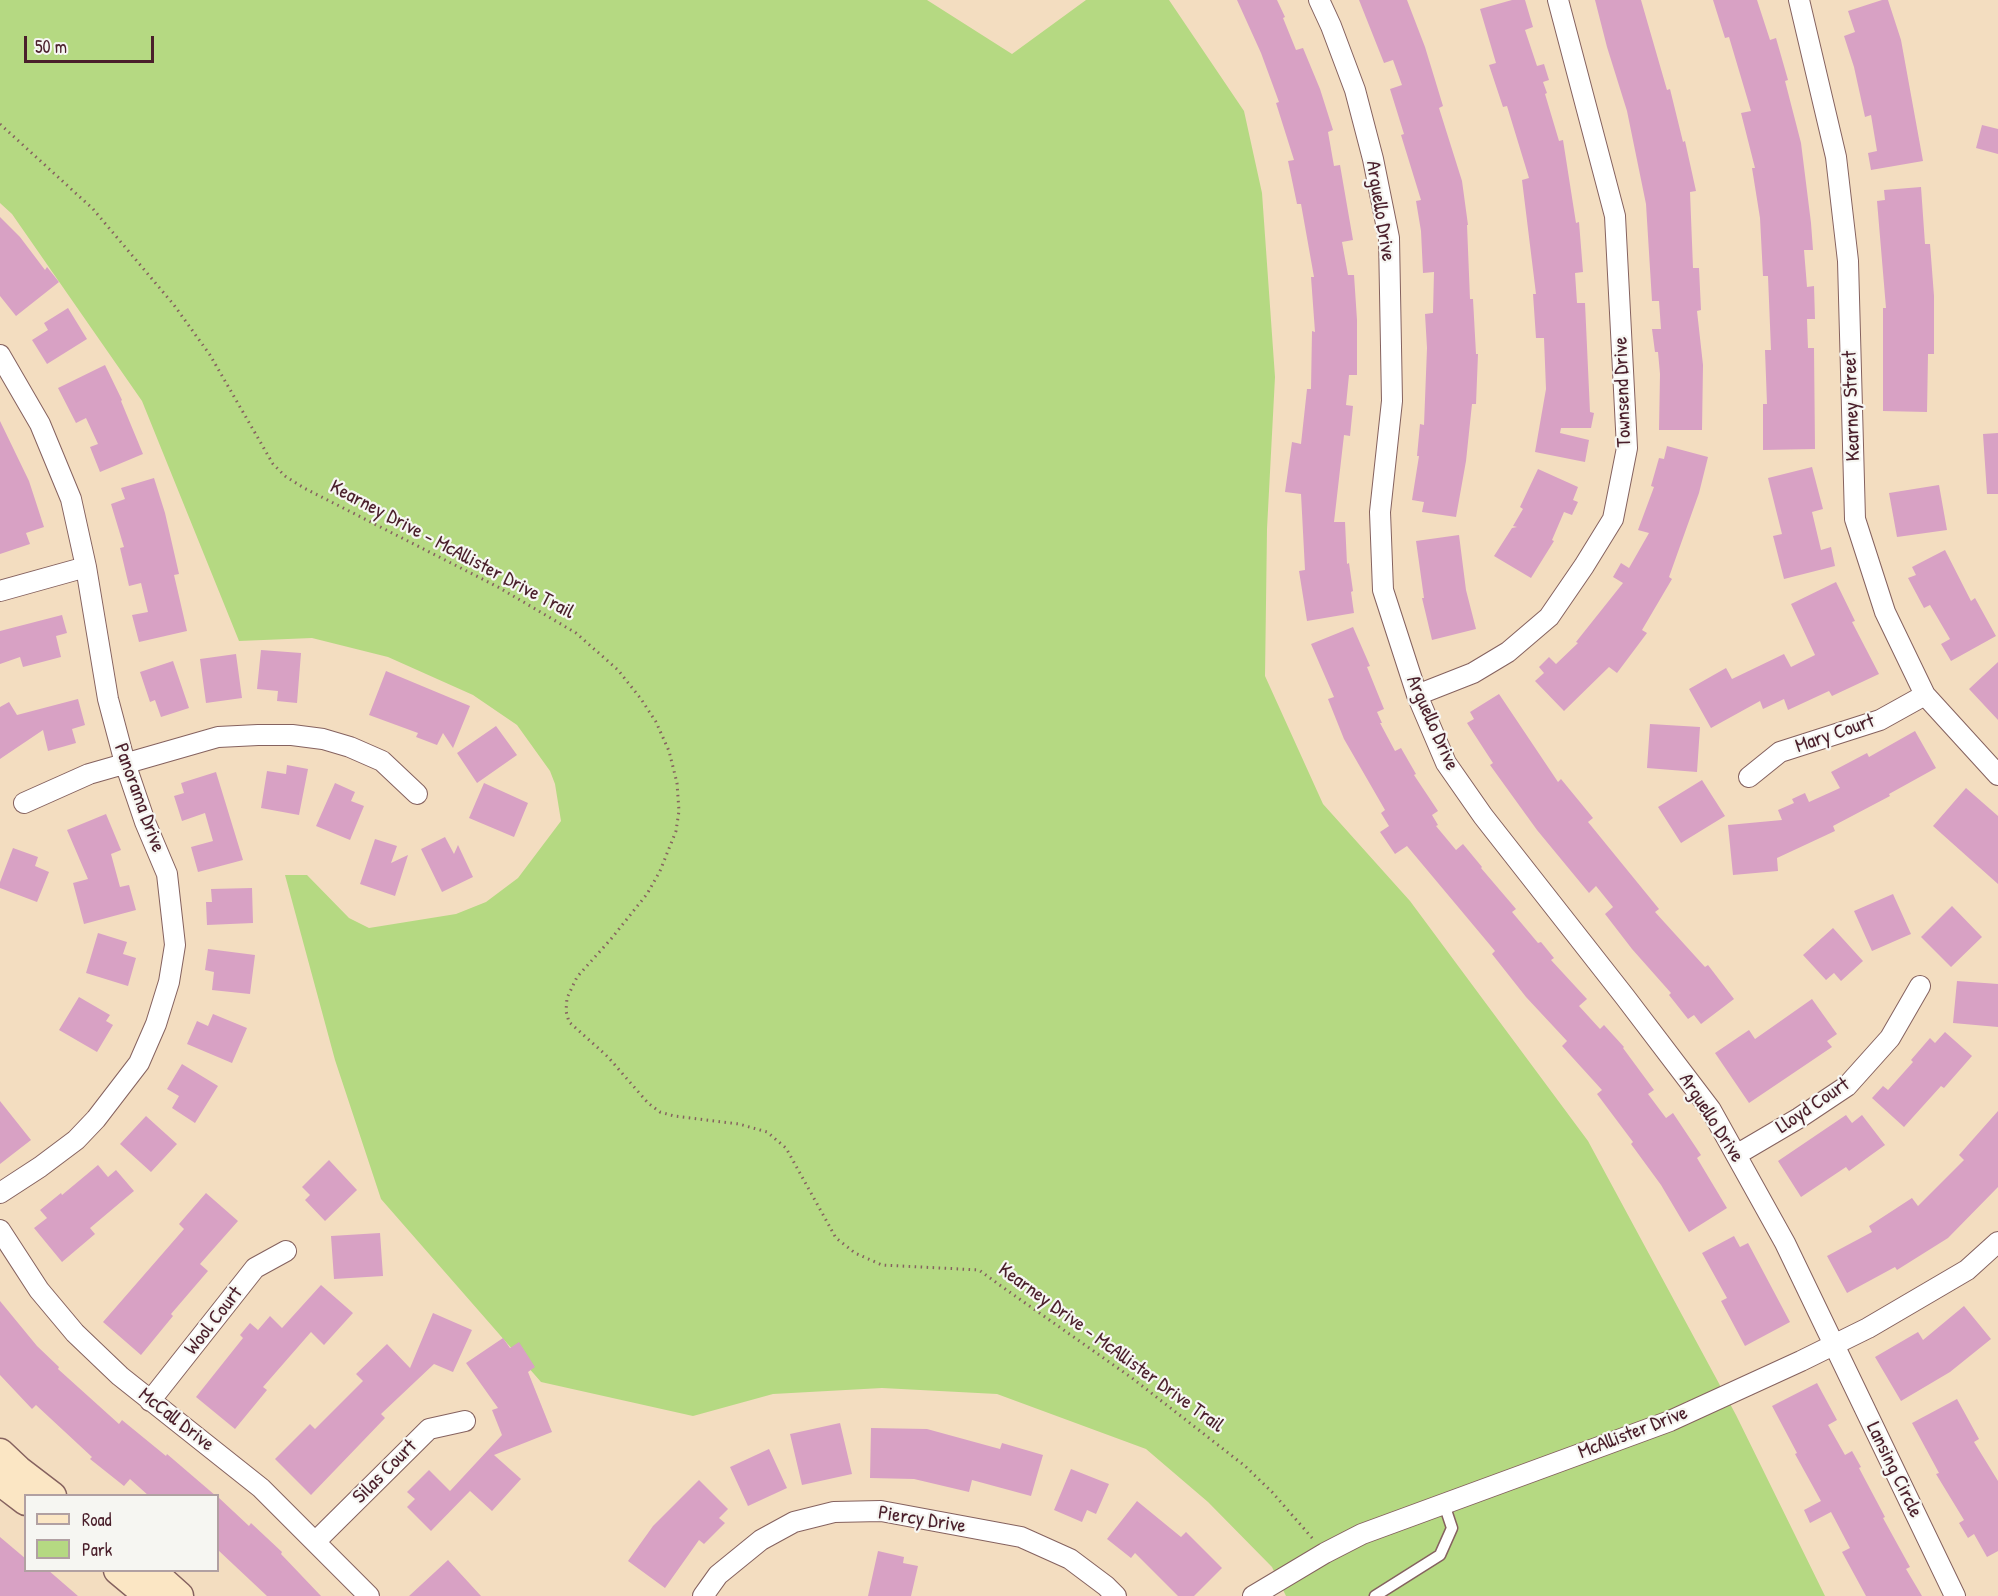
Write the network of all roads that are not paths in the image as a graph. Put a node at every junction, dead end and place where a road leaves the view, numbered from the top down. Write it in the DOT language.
graph roads {
  1 [pos="1319,0"];
  2 [pos="1558,0"];
  3 [pos="1799,0"];
  4 [pos="0,355"];
  5 [pos="86,567"];
  6 [pos="0,591"];
  7 [pos="1417,695"];
  8 [pos="1925,695"];
  9 [pos="125,764"];
  10 [pos="1998,775"];
  11 [pos="1749,777"];
  12 [pos="417,794"];
  13 [pos="24,803"];
  14 [pos="1920,986"];
  15 [pos="1736,1155"];
  16 [pos="0,1193"];
  17 [pos="0,1230"];
  18 [pos="1998,1242"];
  19 [pos="286,1251"];
  20 [pos="1833,1344"];
  21 [pos="150,1401"];
  22 [pos="465,1421"];
  23 [pos="0,1453"];
  24 [pos="0,1481"];
  25 [pos="49,1494"];
  26 [pos="24,1499"];
  27 [pos="1444,1504"];
  28 [pos="315,1542"];
  29 [pos="120,1572"];
  30 [pos="152,1572"];
  31 [pos="149,1596"];
  32 [pos="179,1596"];
  33 [pos="369,1596"];
  34 [pos="703,1596"];
  35 [pos="1116,1596"];
  36 [pos="1253,1596"];
  37 [pos="1375,1596"];
  38 [pos="1955,1596"];
  1 -- 7 [label="street, Arguello Drive"];
  2 -- 7 [label="street, Townsend Drive"];
  3 -- 8 [label="street, Kearney Street"];
  4 -- 5 [label="street, Panorama Drive"];
  5 -- 6 [label="street"];
  5 -- 9 [label="street, Panorama Drive"];
  7 -- 15 [label="street, Arguello Drive"];
  8 -- 10 [label="street, Kearney Street"];
  8 -- 11 [label="street, Mary Court"];
  9 -- 12 [label="street"];
  9 -- 13 [label="street"];
  9 -- 16 [label="street, Panorama Drive"];
  14 -- 15 [label="street, Lloyd Court"];
  15 -- 20 [label="street, Arguello Drive"];
  17 -- 21 [label="street, McCall Drive"];
  18 -- 20 [label="street, McAllister Drive"];
  19 -- 21 [label="street, Wool Court"];
  20 -- 27 [label="street, McAllister Drive"];
  20 -- 38 [label="street, Lansing Circle"];
  21 -- 28 [label="street, McCall Drive"];
  22 -- 28 [label="street, Silas Court"];
  23 -- 25 [label="main road"];
  24 -- 26 [label="main road"];
  27 -- 36 [label="street, McAllister Drive"];
  27 -- 37 [label="lane"];
  28 -- 33 [label="street, McCall Drive"];
  29 -- 31 [label="main road"];
  30 -- 32 [label="main road"];
  34 -- 35 [label="street, Piercy Drive"];
}
